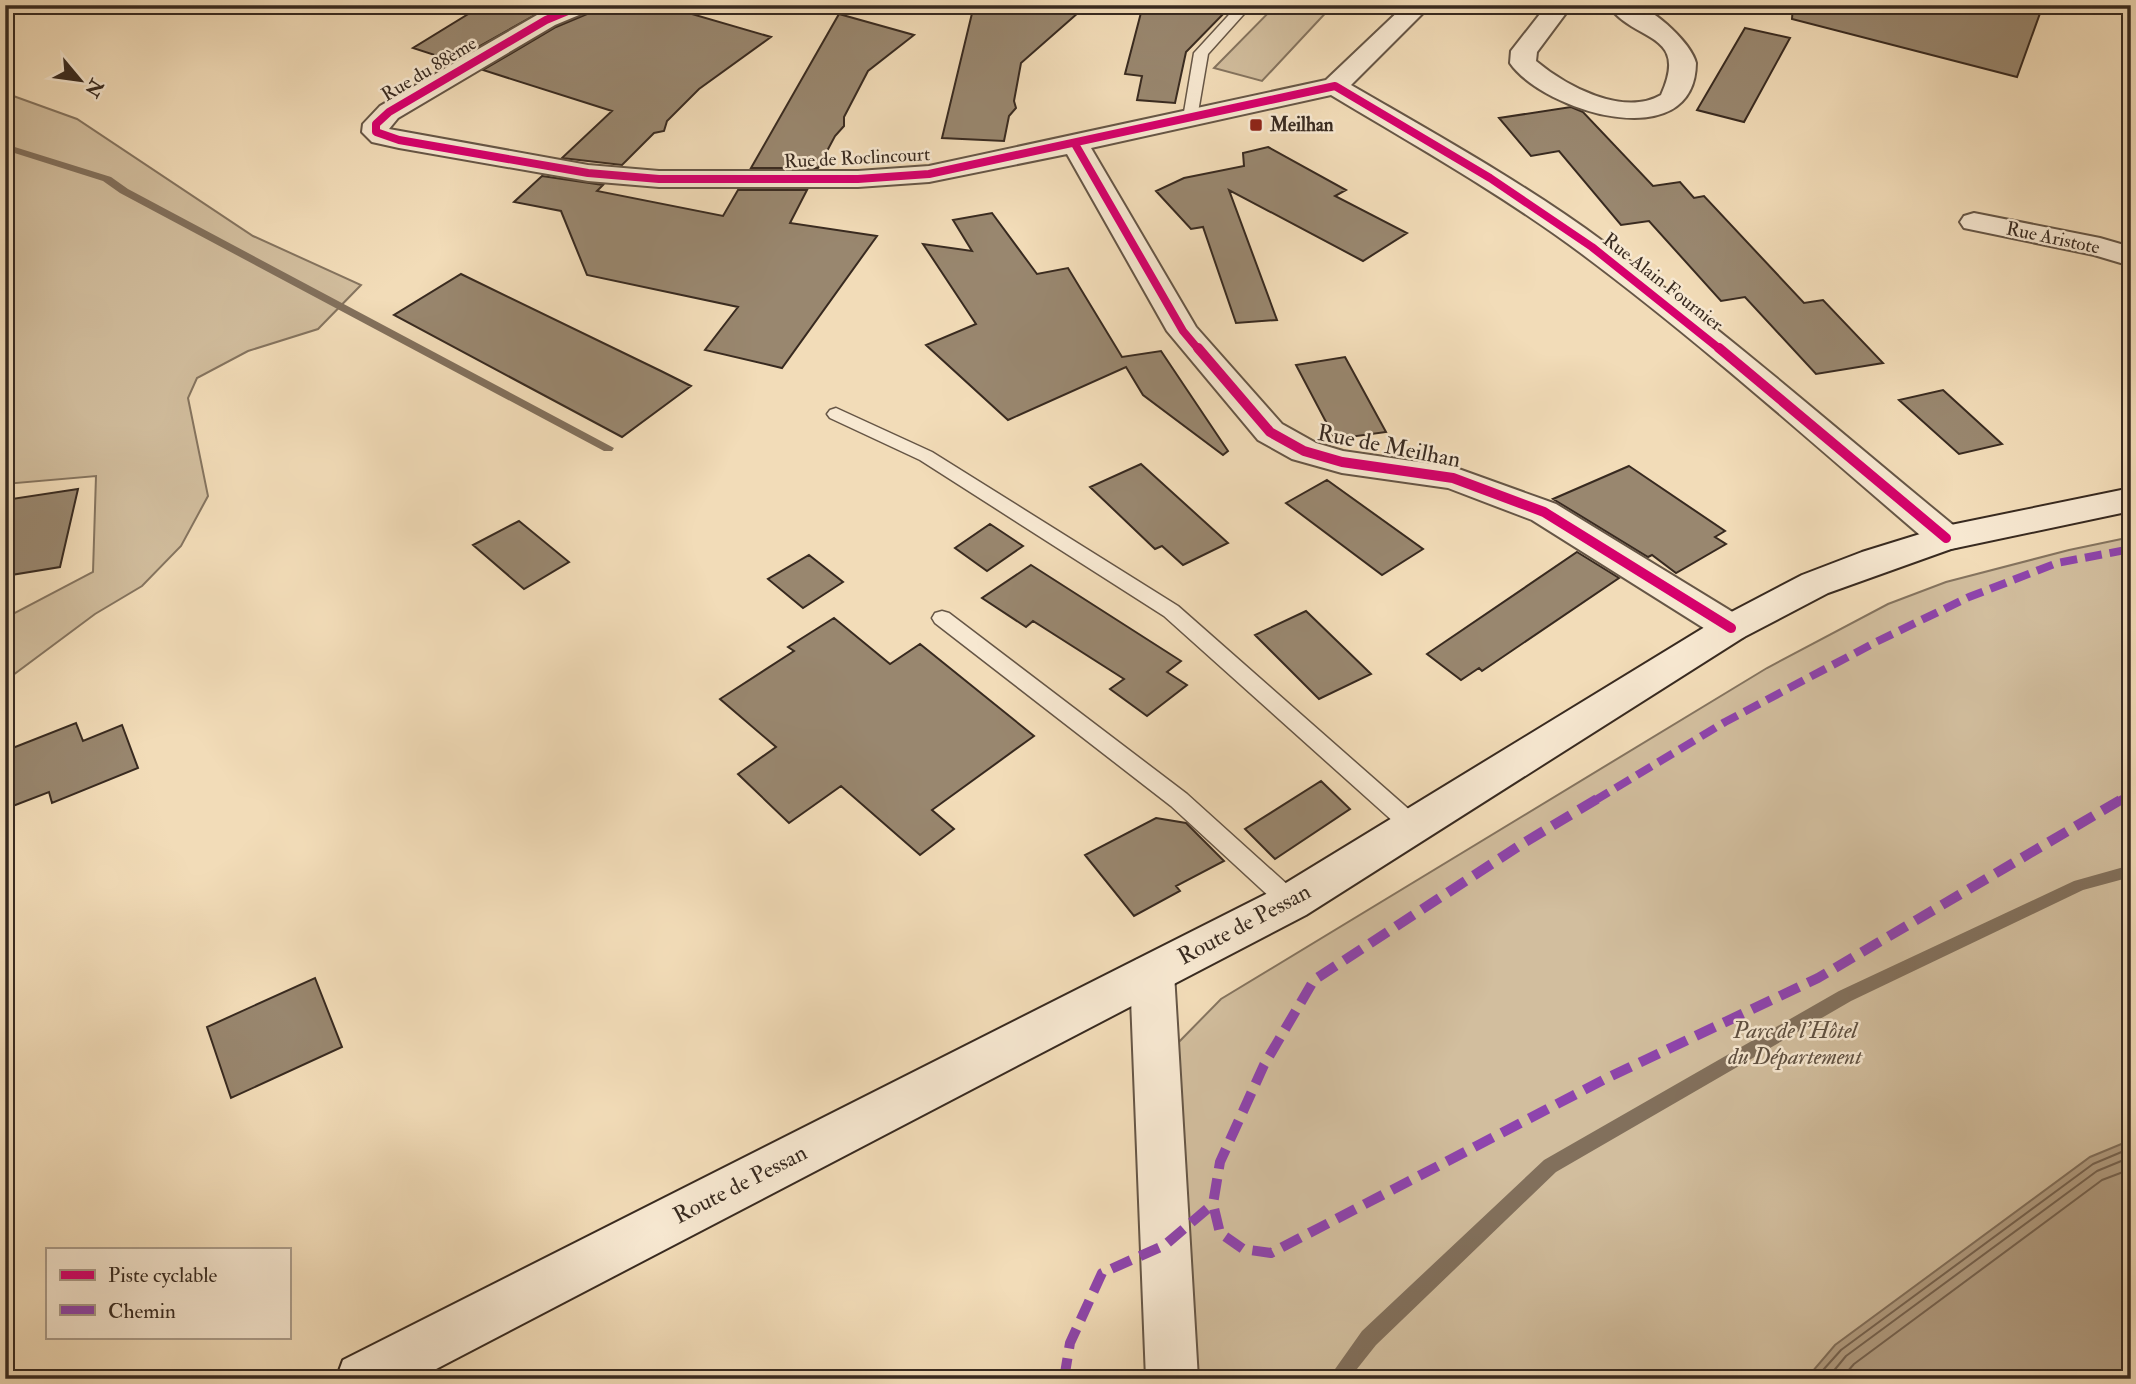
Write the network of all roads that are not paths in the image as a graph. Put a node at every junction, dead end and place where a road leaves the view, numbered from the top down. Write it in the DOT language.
graph roads {
  1 [pos="582,5"];
  2 [pos="1245,5"];
  3 [pos="1419,5"];
  4 [pos="1560,5"];
  5 [pos="1620,5"];
  6 [pos="1335,86"];
  7 [pos="1190,118"];
  8 [pos="376,132"];
  9 [pos="1075,144"];
  10 [pos="1974,222"];
  11 [pos="2131,257"];
  12 [pos="836,414"];
  13 [pos="2131,499"];
  14 [pos="1946,538"];
  15 [pos="942,618"];
  16 [pos="1731,628"];
  17 [pos="1413,826"];
  18 [pos="1291,902"];
  19 [pos="1152,973"];
  20 [pos="362,1379"];
  21 [pos="1172,1379"];
  1 -- 8 [label="street, Rue du 88ème"];
  2 -- 7 [label="lane"];
  3 -- 6 [label="street"];
  4 -- 5 [label="street"];
  6 -- 7 [label="street, Rue de Roclincourt"];
  6 -- 14 [label="street, Rue Alain Fournier"];
  7 -- 9 [label="street, Rue de Roclincourt"];
  8 -- 9 [label="street, Rue de Roclincourt"];
  9 -- 16 [label="street, Rue de Meilhan"];
  10 -- 11 [label="street, Rue Aristote"];
  12 -- 17 [label="lane"];
  13 -- 14 [label="street, Route de Pessan"];
  14 -- 16 [label="street, Route de Pessan"];
  15 -- 18 [label="lane"];
  16 -- 17 [label="street, Route de Pessan"];
  17 -- 18 [label="street, Route de Pessan"];
  18 -- 19 [label="street, Route de Pessan"];
  19 -- 20 [label="street, Route de Pessan"];
  19 -- 21 [label="street"];
}
